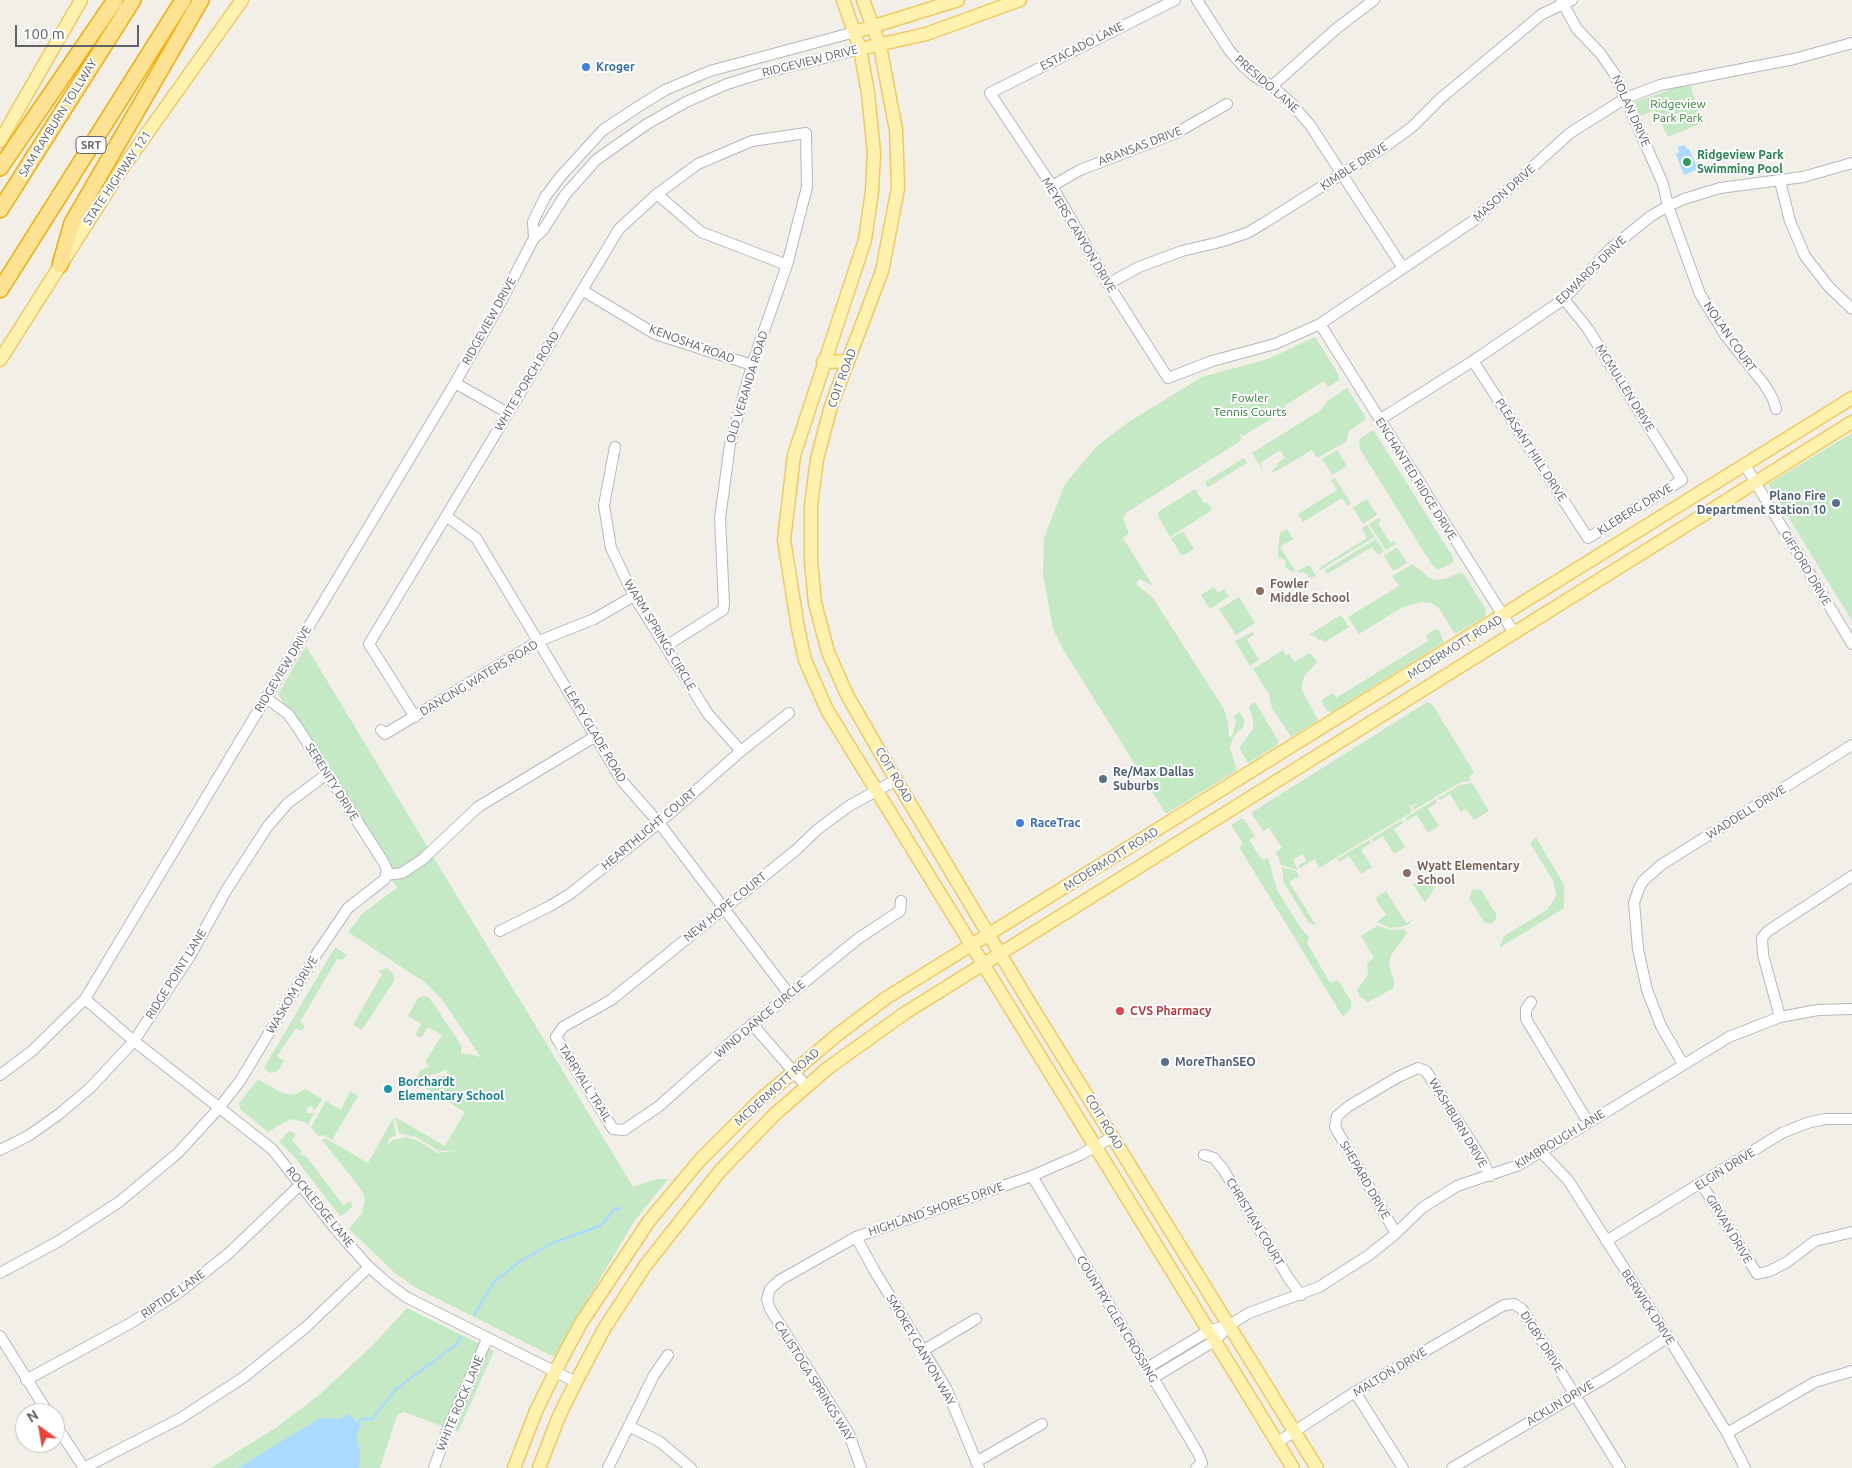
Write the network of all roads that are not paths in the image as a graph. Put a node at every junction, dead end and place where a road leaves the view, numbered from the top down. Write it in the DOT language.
graph roads {
  1 [pos="80,0"];
  2 [pos="115,0"];
  3 [pos="133,0"];
  4 [pos="183,0"];
  5 [pos="201,0"];
  6 [pos="242,0"];
  7 [pos="843,0"];
  8 [pos="863,0"];
  9 [pos="958,0"];
  10 [pos="1020,0"];
  11 [pos="1174,0"];
  12 [pos="1197,0"];
  13 [pos="1374,0"];
  14 [pos="1565,1"];
  15 [pos="874,27"];
  16 [pos="855,32"];
  17 [pos="1852,43"];
  18 [pos="880,46"];
  19 [pos="860,49"];
  20 [pos="1272,86"];
  21 [pos="990,93"];
  22 [pos="1626,98"];
  23 [pos="1227,104"];
  24 [pos="806,134"];
  25 [pos="0,141"];
  26 [pos="1852,163"];
  27 [pos="0,168"];
  28 [pos="1342,174"];
  29 [pos="1780,181"];
  30 [pos="1052,186"];
  31 [pos="657,194"];
  32 [pos="1668,206"];
  33 [pos="0,210"];
  34 [pos="534,238"];
  35 [pos="60,265"];
  36 [pos="787,265"];
  37 [pos="1403,268"];
  38 [pos="1108,284"];
  39 [pos="0,290"];
  40 [pos="582,290"];
  41 [pos="1564,299"];
  42 [pos="1852,309"];
  43 [pos="1320,324"];
  44 [pos="0,360"];
  45 [pos="848,361"];
  46 [pos="1473,361"];
  47 [pos="823,362"];
  48 [pos="752,366"];
  49 [pos="843,377"];
  50 [pos="1168,378"];
  51 [pos="455,383"];
  52 [pos="1852,398"];
  53 [pos="1776,409"];
  54 [pos="508,413"];
  55 [pos="1827,414"];
  56 [pos="1379,420"];
  57 [pos="1852,422"];
  58 [pos="1838,431"];
  59 [pos="615,448"];
  60 [pos="1745,466"];
  61 [pos="1682,480"];
  62 [pos="1755,483"];
  63 [pos="446,516"];
  64 [pos="1652,524"];
  65 [pos="1588,538"];
  66 [pos="1663,540"];
  67 [pos="634,596"];
  68 [pos="1504,617"];
  69 [pos="1514,633"];
  70 [pos="539,641"];
  71 [pos="1852,644"];
  72 [pos="666,646"];
  73 [pos="266,698"];
  74 [pos="789,713"];
  75 [pos="415,717"];
  76 [pos="381,730"];
  77 [pos="596,736"];
  78 [pos="1852,745"];
  79 [pos="1288,750"];
  80 [pos="741,751"];
  81 [pos="1298,768"];
  82 [pos="327,774"];
  83 [pos="896,780"];
  84 [pos="876,790"];
  85 [pos="659,823"];
  86 [pos="1159,829"];
  87 [pos="1171,847"];
  88 [pos="386,874"];
  89 [pos="1852,876"];
  90 [pos="902,901"];
  91 [pos="724,908"];
  92 [pos="500,931"];
  93 [pos="989,934"];
  94 [pos="973,944"];
  95 [pos="1001,953"];
  96 [pos="984,964"];
  97 [pos="789,994"];
  98 [pos="85,999"];
  99 [pos="1531,1002"];
  100 [pos="1852,1009"];
  101 [pos="1780,1017"];
  102 [pos="752,1024"];
  103 [pos="556,1037"];
  104 [pos="134,1041"];
  105 [pos="1039,1054"];
  106 [pos="1682,1064"];
  107 [pos="794,1071"];
  108 [pos="1075,1075"];
  109 [pos="0,1076"];
  110 [pos="806,1086"];
  111 [pos="219,1108"];
  112 [pos="1852,1119"];
  113 [pos="1588,1122"];
  114 [pos="1335,1127"];
  115 [pos="613,1129"];
  116 [pos="1113,1137"];
  117 [pos="1095,1146"];
  118 [pos="0,1150"];
  119 [pos="1541,1152"];
  120 [pos="1204,1155"];
  121 [pos="1032,1176"];
  122 [pos="1490,1176"];
  123 [pos="1702,1183"];
  124 [pos="301,1184"];
  125 [pos="1395,1232"];
  126 [pos="1852,1232"];
  127 [pos="856,1236"];
  128 [pos="1606,1241"];
  129 [pos="368,1266"];
  130 [pos="0,1272"];
  131 [pos="767,1294"];
  132 [pos="1301,1295"];
  133 [pos="1504,1305"];
  134 [pos="976,1319"];
  135 [pos="1228,1326"];
  136 [pos="1213,1335"];
  137 [pos="0,1336"];
  138 [pos="1668,1337"];
  139 [pos="487,1339"];
  140 [pos="924,1350"];
  141 [pos="668,1355"];
  142 [pos="1147,1368"];
  143 [pos="1852,1371"];
  144 [pos="555,1372"];
  145 [pos="1153,1378"];
  146 [pos="26,1380"];
  147 [pos="576,1382"];
  148 [pos="1356,1392"];
  149 [pos="1575,1394"];
  150 [pos="41,1403"];
  151 [pos="1042,1424"];
  152 [pos="629,1426"];
  153 [pos="1294,1431"];
  154 [pos="1727,1433"];
  155 [pos="65,1439"];
  156 [pos="1278,1442"];
  157 [pos="978,1465"];
  158 [pos="1199,1465"];
  159 [pos="84,1468"];
  160 [pos="434,1468"];
  161 [pos="514,1468"];
  162 [pos="539,1468"];
  163 [pos="608,1468"];
  164 [pos="691,1468"];
  165 [pos="861,1468"];
  166 [pos="1293,1468"];
  167 [pos="1317,1468"];
  168 [pos="1403,1468"];
  169 [pos="1452,1468"];
  170 [pos="1620,1468"];
  171 [pos="1745,1468"];
  1 -- 25 [label="main road"];
  2 -- 27 [label="highway"];
  3 -- 33 [label="highway, SAM RAYBURN TOLLWAY"];
  4 -- 39 [label="highway, SRT"];
  5 -- 35 [label="highway"];
  6 -- 35 [label="main road, STATE HIGHWAY 121"];
  7 -- 16 [label="main road, COIT ROAD"];
  8 -- 15 [label="main road, COIT ROAD"];
  9 -- 15 [label="main road, RIDGEVIEW DRIVE"];
  10 -- 18 [label="main road, RIDGEVIEW DRIVE"];
  11 -- 21 [label="street, ESTACADO LANE"];
  12 -- 20 [label="street, PRESIDO LANE"];
  13 -- 20 [label="street"];
  14 -- 22 [label="street, NOLAN DRIVE"];
  14 -- 28 [label="street, KIMBLE DRIVE"];
  15 -- 16 [label="main road, RIDGEVIEW DRIVE"];
  15 -- 18 [label="main road, COIT ROAD"];
  16 -- 19 [label="main road, COIT ROAD"];
  16 -- 34 [label="street, RIDGEVIEW DRIVE"];
  17 -- 22 [label="street, MASON DRIVE"];
  18 -- 19 [label="main road, RIDGEVIEW DRIVE"];
  18 -- 45 [label="main road, COIT ROAD"];
  19 -- 34 [label="street, RIDGEVIEW DRIVE"];
  19 -- 47 [label="main road, COIT ROAD"];
  20 -- 28 [label="street, PRESIDO LANE"];
  21 -- 30 [label="street, MEYERS CANYON DRIVE"];
  22 -- 32 [label="street, NOLAN DRIVE"];
  22 -- 37 [label="street, MASON DRIVE"];
  23 -- 30 [label="street, ARANSAS DRIVE"];
  24 -- 31 [label="street, WHITE PORCH ROAD"];
  24 -- 36 [label="street, OLD VERANDA ROAD"];
  26 -- 29 [label="street, EDWARDS DRIVE"];
  28 -- 37 [label="street, PRESIDO LANE"];
  28 -- 38 [label="street, KIMBLE DRIVE"];
  29 -- 32 [label="street, EDWARDS DRIVE"];
  29 -- 42 [label="street"];
  30 -- 38 [label="street, MEYERS CANYON DRIVE"];
  31 -- 36 [label="street"];
  31 -- 40 [label="street, WHITE PORCH ROAD"];
  32 -- 41 [label="street, EDWARDS DRIVE"];
  32 -- 53 [label="street, NOLAN COURT"];
  34 -- 51 [label="street, RIDGEVIEW DRIVE"];
  35 -- 44 [label="main road, STATE HIGHWAY 121"];
  36 -- 48 [label="street, OLD VERANDA ROAD"];
  37 -- 43 [label="street, MASON DRIVE"];
  38 -- 50 [label="street, MEYERS CANYON DRIVE"];
  40 -- 48 [label="street, KENOSHA ROAD"];
  40 -- 54 [label="street, WHITE PORCH ROAD"];
  41 -- 46 [label="street, EDWARDS DRIVE"];
  41 -- 61 [label="street, MCMULLEN DRIVE"];
  43 -- 50 [label="street, MASON DRIVE"];
  43 -- 56 [label="street, ENCHANTED RIDGE DRIVE"];
  45 -- 47 [label="main road"];
  45 -- 49 [label="main road, COIT ROAD"];
  46 -- 56 [label="street, EDWARDS DRIVE"];
  46 -- 65 [label="street, PLEASANT HILL DRIVE"];
  47 -- 49 [label="main road"];
  47 -- 84 [label="main road, COIT ROAD"];
  48 -- 72 [label="street, OLD VERANDA ROAD"];
  49 -- 83 [label="main road, COIT ROAD"];
  51 -- 54 [label="street"];
  51 -- 73 [label="street, RIDGEVIEW DRIVE"];
  52 -- 55 [label="main road, MCDERMOTT ROAD"];
  54 -- 63 [label="street, WHITE PORCH ROAD"];
  55 -- 58 [label="main road"];
  55 -- 60 [label="main road, MCDERMOTT ROAD"];
  56 -- 68 [label="street, ENCHANTED RIDGE DRIVE"];
  57 -- 58 [label="main road, MCDERMOTT ROAD"];
  58 -- 62 [label="main road, MCDERMOTT ROAD"];
  59 -- 67 [label="street, WARM SPRINGS CIRCLE"];
  60 -- 62 [label="street, GIFFORD DRIVE"];
  60 -- 64 [label="main road, MCDERMOTT ROAD"];
  61 -- 65 [label="street, KLEBERG DRIVE"];
  62 -- 66 [label="main road, MCDERMOTT ROAD"];
  62 -- 71 [label="street, GIFFORD DRIVE"];
  63 -- 70 [label="street, LEAFY GLADE ROAD"];
  63 -- 75 [label="street, WHITE PORCH ROAD"];
  64 -- 66 [label="main road"];
  64 -- 68 [label="main road, MCDERMOTT ROAD"];
  66 -- 69 [label="main road, MCDERMOTT ROAD"];
  67 -- 70 [label="street, DANCING WATERS ROAD"];
  67 -- 72 [label="street, WARM SPRINGS CIRCLE"];
  68 -- 69 [label="street, ENCHANTED RIDGE DRIVE"];
  68 -- 79 [label="main road, MCDERMOTT ROAD"];
  69 -- 81 [label="main road, MCDERMOTT ROAD"];
  70 -- 75 [label="street, DANCING WATERS ROAD"];
  70 -- 77 [label="street, LEAFY GLADE ROAD"];
  72 -- 80 [label="street, WARM SPRINGS CIRCLE"];
  73 -- 82 [label="street, SERENITY DRIVE"];
  73 -- 98 [label="street, RIDGEVIEW DRIVE"];
  74 -- 80 [label="street, HEARTHLIGHT COURT"];
  75 -- 76 [label="street, DANCING WATERS ROAD"];
  77 -- 85 [label="street, LEAFY GLADE ROAD"];
  77 -- 88 [label="street"];
  78 -- 106 [label="street, WADDELL DRIVE"];
  79 -- 81 [label="main road"];
  79 -- 86 [label="main road, MCDERMOTT ROAD"];
  80 -- 85 [label="street, HEARTHLIGHT COURT"];
  81 -- 87 [label="main road, MCDERMOTT ROAD"];
  82 -- 88 [label="street, SERENITY DRIVE"];
  82 -- 104 [label="street, RIDGE POINT LANE"];
  83 -- 84 [label="street, NEW HOPE COURT"];
  83 -- 93 [label="main road, COIT ROAD"];
  84 -- 91 [label="street, NEW HOPE COURT"];
  84 -- 94 [label="main road, COIT ROAD"];
  85 -- 91 [label="street, LEAFY GLADE ROAD"];
  85 -- 92 [label="street, HEARTHLIGHT COURT"];
  86 -- 87 [label="main road"];
  86 -- 93 [label="main road, MCDERMOTT ROAD"];
  87 -- 95 [label="main road, MCDERMOTT ROAD"];
  88 -- 111 [label="street, WASKOM DRIVE"];
  89 -- 101 [label="street"];
  90 -- 97 [label="street, WIND DANCE CIRCLE"];
  91 -- 97 [label="street, LEAFY GLADE ROAD"];
  91 -- 103 [label="street, NEW HOPE COURT"];
  93 -- 94 [label="main road, MCDERMOTT ROAD"];
  93 -- 95 [label="main road, COIT ROAD"];
  94 -- 96 [label="main road, COIT ROAD"];
  94 -- 107 [label="main road, MCDERMOTT ROAD"];
  95 -- 96 [label="main road, MCDERMOTT ROAD"];
  95 -- 108 [label="main road, COIT ROAD"];
  96 -- 105 [label="main road, COIT ROAD"];
  96 -- 110 [label="main road, MCDERMOTT ROAD"];
  97 -- 102 [label="street, WIND DANCE CIRCLE"];
  98 -- 104 [label="street, ROCKLEDGE LANE"];
  98 -- 109 [label="street, RIDGEVIEW DRIVE"];
  99 -- 113 [label="street"];
  100 -- 101 [label="street, KIMBROUGH LANE"];
  101 -- 106 [label="street, KIMBROUGH LANE"];
  102 -- 107 [label="street"];
  102 -- 115 [label="street, WIND DANCE CIRCLE"];
  103 -- 115 [label="street, TARRYALL TRAIL"];
  104 -- 111 [label="street, ROCKLEDGE LANE"];
  104 -- 118 [label="street, RIDGE POINT LANE"];
  105 -- 108 [label="main road"];
  105 -- 117 [label="main road, COIT ROAD"];
  106 -- 113 [label="street, KIMBROUGH LANE"];
  107 -- 110 [label="street"];
  107 -- 144 [label="main road, MCDERMOTT ROAD"];
  108 -- 116 [label="main road, COIT ROAD"];
  110 -- 147 [label="main road, MCDERMOTT ROAD"];
  111 -- 124 [label="street, ROCKLEDGE LANE"];
  111 -- 130 [label="street, WASKOM DRIVE"];
  112 -- 123 [label="street, ELGIN DRIVE"];
  113 -- 119 [label="street, KIMBROUGH LANE"];
  114 -- 122 [label="street, WASHBURN DRIVE"];
  114 -- 125 [label="street, SHEPARD DRIVE"];
  116 -- 117 [label="street, HIGHLAND SHORES DRIVE"];
  116 -- 135 [label="main road, COIT ROAD"];
  117 -- 121 [label="street, HIGHLAND SHORES DRIVE"];
  117 -- 136 [label="main road, COIT ROAD"];
  119 -- 122 [label="street, KIMBROUGH LANE"];
  119 -- 128 [label="street, BERWICK DRIVE"];
  120 -- 132 [label="street, CHRISTIAN COURT"];
  121 -- 127 [label="street, HIGHLAND SHORES DRIVE"];
  121 -- 142 [label="street, COUNTRY GLEN CROSSING"];
  122 -- 125 [label="street, KIMBROUGH LANE"];
  123 -- 126 [label="street, GIRVAN DRIVE"];
  123 -- 128 [label="street, ELGIN DRIVE"];
  124 -- 129 [label="street, ROCKLEDGE LANE"];
  124 -- 146 [label="street, RIPTIDE LANE"];
  125 -- 132 [label="street, KIMBROUGH LANE"];
  127 -- 131 [label="street, HIGHLAND SHORES DRIVE"];
  127 -- 140 [label="street, SMOKEY CANYON WAY"];
  128 -- 138 [label="street, BERWICK DRIVE"];
  129 -- 139 [label="street, ROCKLEDGE LANE"];
  129 -- 159 [label="street"];
  131 -- 165 [label="street, CALISTOGA SPRINGS WAY"];
  132 -- 135 [label="street, KIMBROUGH LANE"];
  133 -- 148 [label="street, MALTON DRIVE"];
  133 -- 149 [label="street, DIGBY DRIVE"];
  134 -- 140 [label="street"];
  135 -- 136 [label="street, KIMBROUGH LANE"];
  135 -- 153 [label="main road, COIT ROAD"];
  136 -- 142 [label="street"];
  136 -- 145 [label="street"];
  136 -- 156 [label="main road, COIT ROAD"];
  137 -- 146 [label="street"];
  138 -- 149 [label="street, ACKLIN DRIVE"];
  138 -- 154 [label="street, BERWICK DRIVE"];
  139 -- 144 [label="street, ROCKLEDGE LANE"];
  139 -- 160 [label="street, WHITE ROCK LANE"];
  140 -- 157 [label="street, SMOKEY CANYON WAY"];
  141 -- 152 [label="street"];
  142 -- 145 [label="street, COUNTRY GLEN CROSSING"];
  143 -- 154 [label="street"];
  144 -- 147 [label="street, ROCKLEDGE LANE"];
  144 -- 161 [label="main road, MCDERMOTT ROAD"];
  145 -- 158 [label="street, COUNTRY GLEN CROSSING"];
  146 -- 150 [label="street"];
  147 -- 162 [label="main road, MCDERMOTT ROAD"];
  148 -- 153 [label="street, MALTON DRIVE"];
  148 -- 168 [label="street"];
  149 -- 169 [label="street, ACKLIN DRIVE"];
  149 -- 170 [label="street, DIGBY DRIVE"];
  151 -- 157 [label="street"];
  152 -- 163 [label="street"];
  152 -- 164 [label="street"];
  153 -- 156 [label="street, MALTON DRIVE"];
  153 -- 167 [label="main road, COIT ROAD"];
  154 -- 171 [label="street, BERWICK DRIVE"];
  155 -- 159 [label="street"];
  156 -- 166 [label="main road, COIT ROAD"];
}
